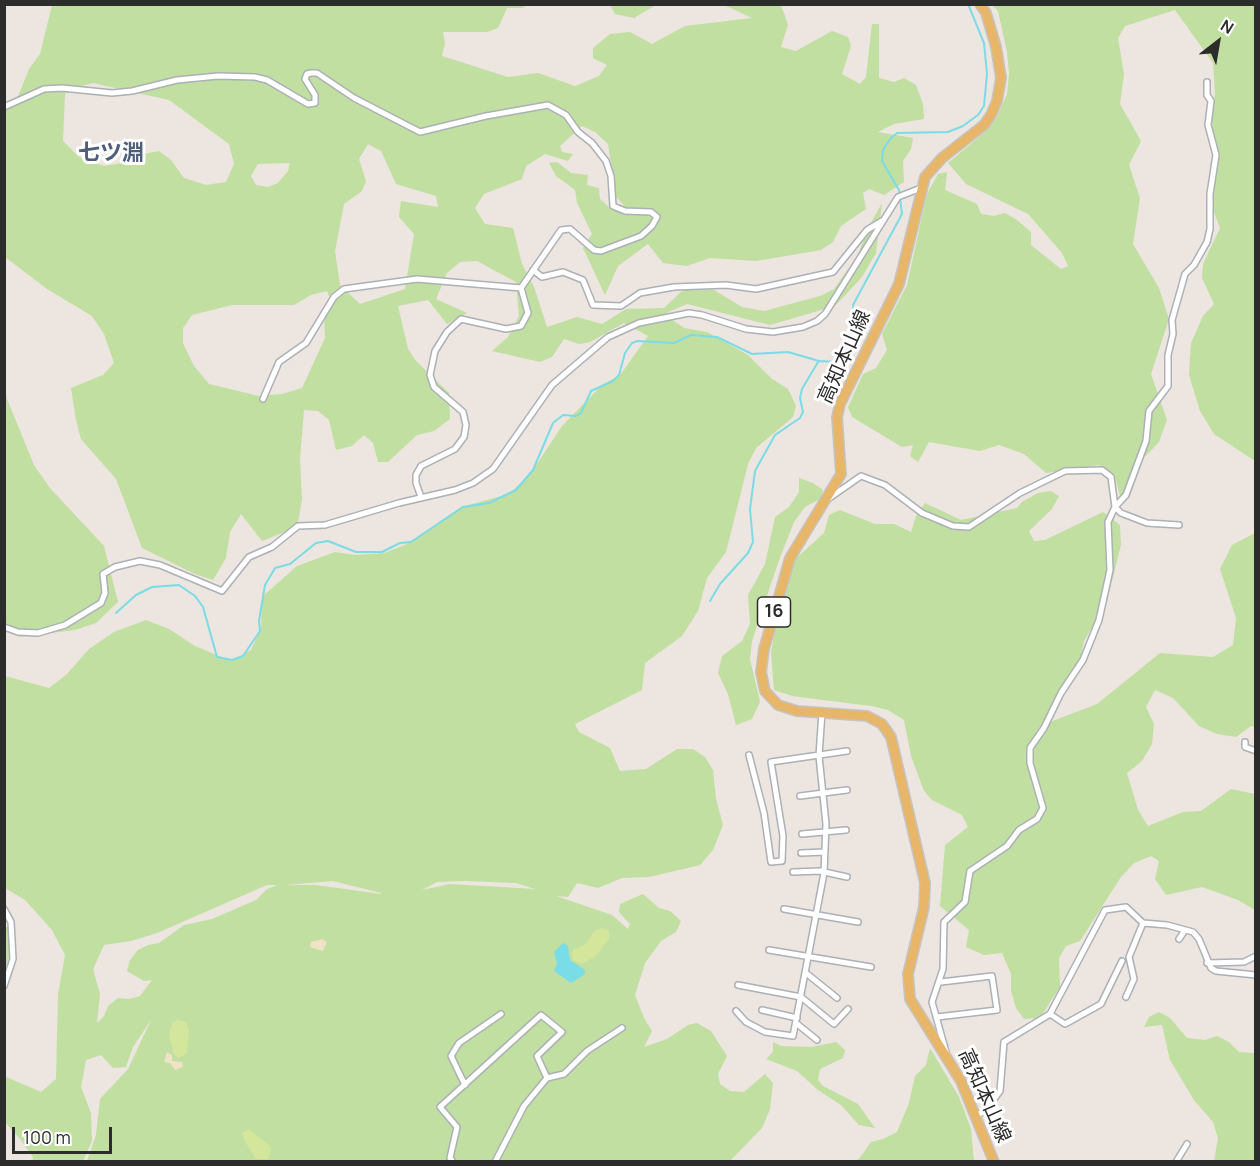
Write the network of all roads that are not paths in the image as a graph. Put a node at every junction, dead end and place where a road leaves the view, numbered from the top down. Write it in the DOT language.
graph roads {
  1 [pos="980,4"];
  2 [pos="1207,82"];
  3 [pos="4,107"];
  4 [pos="921,188"];
  5 [pos="884,220"];
  6 [pos="533,270"];
  7 [pos="521,288"];
  8 [pos="263,399"];
  9 [pos="421,497"];
  10 [pos="827,500"];
  11 [pos="1115,507"];
  12 [pos="1179,525"];
  13 [pos="4,627"];
  14 [pos="822,712"];
  15 [pos="1245,742"];
  16 [pos="1256,751"];
  17 [pos="847,752"];
  18 [pos="749,755"];
  19 [pos="819,756"];
  20 [pos="847,790"];
  21 [pos="824,793"];
  22 [pos="800,796"];
  23 [pos="846,830"];
  24 [pos="826,831"];
  25 [pos="802,834"];
  26 [pos="825,852"];
  27 [pos="801,853"];
  28 [pos="793,872"];
  29 [pos="824,873"];
  30 [pos="847,877"];
  31 [pos="4,909"];
  32 [pos="784,909"];
  33 [pos="817,915"];
  34 [pos="858,922"];
  35 [pos="1143,923"];
  36 [pos="1185,930"];
  37 [pos="1179,939"];
  38 [pos="769,950"];
  39 [pos="1256,956"];
  40 [pos="809,957"];
  41 [pos="1122,961"];
  42 [pos="1207,963"];
  43 [pos="871,967"];
  44 [pos="806,974"];
  45 [pos="1256,975"];
  46 [pos="941,982"];
  47 [pos="738,985"];
  48 [pos="4,986"];
  49 [pos="801,997"];
  50 [pos="1126,997"];
  51 [pos="837,998"];
  52 [pos="848,1009"];
  53 [pos="762,1010"];
  54 [pos="736,1011"];
  55 [pos="501,1014"];
  56 [pos="1050,1014"];
  57 [pos="937,1017"];
  58 [pos="796,1020"];
  59 [pos="622,1028"];
  60 [pos="817,1040"];
  61 [pos="948,1056"];
  62 [pos="547,1077"];
  63 [pos="465,1085"];
  64 [pos="975,1116"];
  65 [pos="1187,1144"];
  66 [pos="453,1161"];
  67 [pos="495,1161"];
  68 [pos="994,1161"];
  69 [pos="1176,1161"];
  1 -- 4 [label="main road, 高知本山線 / 16"];
  2 -- 11 [label="street"];
  3 -- 6 [label="street"];
  4 -- 5 [label="street"];
  4 -- 10 [label="main road, 高知本山線 / 16"];
  5 -- 6 [label="street"];
  5 -- 9 [label="street"];
  6 -- 7 [label="street"];
  7 -- 8 [label="street"];
  7 -- 9 [label="street"];
  9 -- 13 [label="street"];
  10 -- 11 [label="street"];
  10 -- 14 [label="main road, 高知本山線 / 16"];
  11 -- 12 [label="street"];
  11 -- 46 [label="street"];
  14 -- 19 [label="street"];
  14 -- 61 [label="main road, 高知本山線 / 16"];
  15 -- 16 [label="street"];
  17 -- 19 [label="street"];
  18 -- 19 [label="street"];
  19 -- 21 [label="street"];
  20 -- 21 [label="street"];
  21 -- 22 [label="street"];
  21 -- 24 [label="street"];
  23 -- 24 [label="street"];
  24 -- 25 [label="street"];
  24 -- 26 [label="street"];
  26 -- 27 [label="street"];
  26 -- 29 [label="street"];
  28 -- 29 [label="street"];
  29 -- 30 [label="street"];
  29 -- 33 [label="street"];
  31 -- 48 [label="street"];
  32 -- 33 [label="street"];
  33 -- 34 [label="street"];
  33 -- 40 [label="street"];
  35 -- 36 [label="street"];
  35 -- 50 [label="street"];
  35 -- 56 [label="street"];
  36 -- 37 [label="street"];
  36 -- 42 [label="street"];
  38 -- 40 [label="street"];
  39 -- 42 [label="street"];
  40 -- 43 [label="street"];
  40 -- 44 [label="street"];
  41 -- 56 [label="street"];
  42 -- 45 [label="street"];
  44 -- 49 [label="street"];
  44 -- 51 [label="street"];
  46 -- 57 [label="street"];
  46 -- 57 [label="street"];
  47 -- 49 [label="street"];
  49 -- 52 [label="street"];
  49 -- 58 [label="street"];
  53 -- 58 [label="street"];
  54 -- 58 [label="street"];
  55 -- 63 [label="street"];
  56 -- 64 [label="street"];
  57 -- 61 [label="street"];
  58 -- 60 [label="street"];
  59 -- 62 [label="street"];
  61 -- 64 [label="main road, 高知本山線 / 16"];
  62 -- 63 [label="street"];
  62 -- 67 [label="street"];
  63 -- 66 [label="street"];
  64 -- 68 [label="main road, 高知本山線 / 16"];
  65 -- 69 [label="street"];
}
